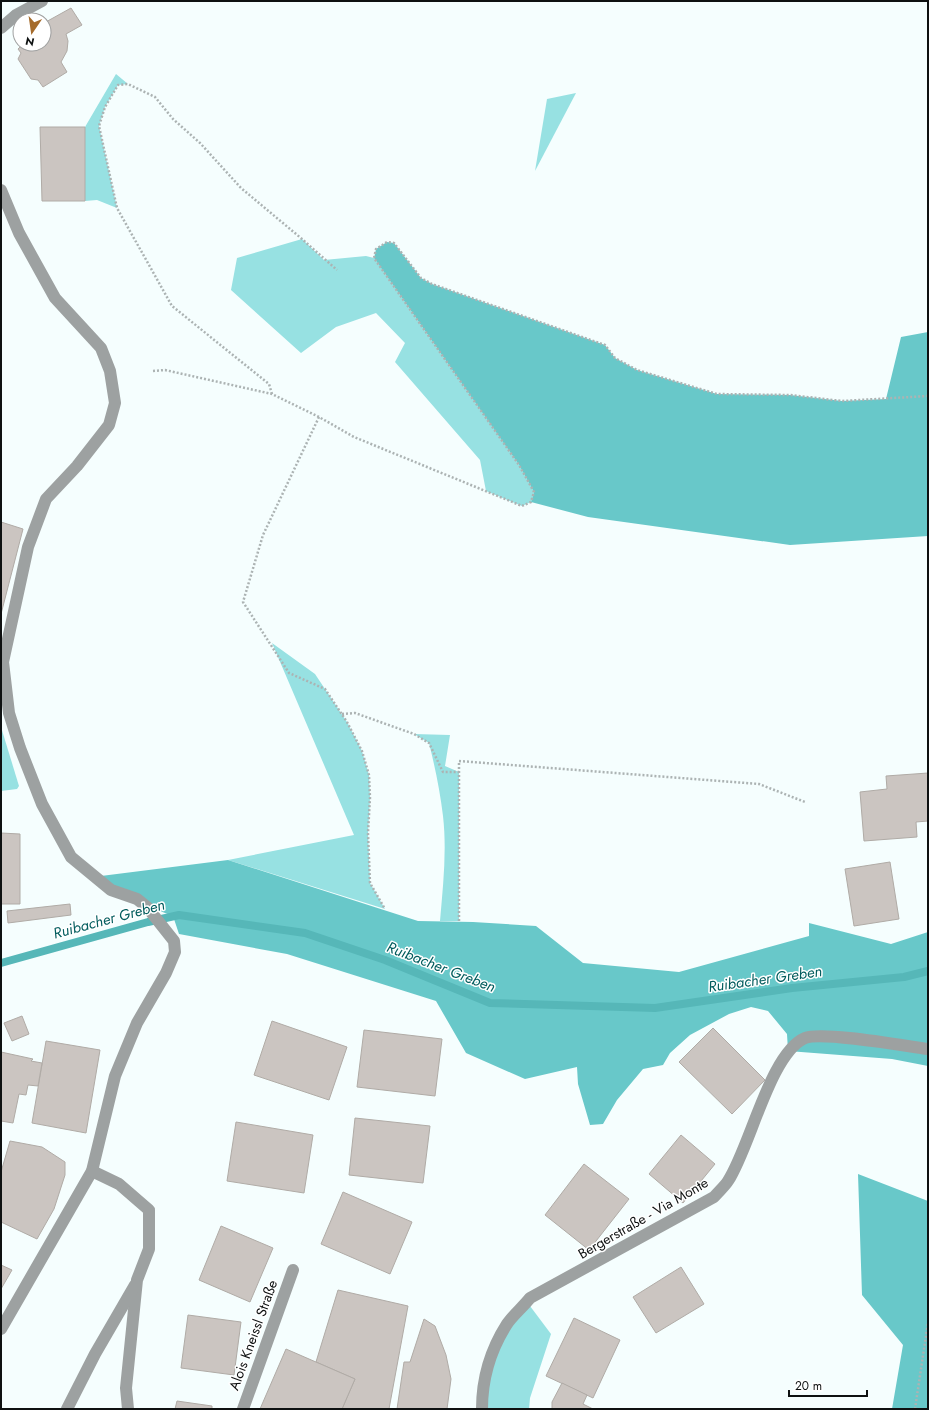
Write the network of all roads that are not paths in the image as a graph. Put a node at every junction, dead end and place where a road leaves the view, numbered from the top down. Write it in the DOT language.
graph roads {
  1 [pos="42,1"];
  2 [pos="1,28"];
  3 [pos="1,190"];
  4 [pos="928,1049"];
  5 [pos="92,1171"];
  6 [pos="292,1270"];
  7 [pos="137,1280"];
  8 [pos="1,1329"];
  9 [pos="67,1409"];
  10 [pos="128,1409"];
  11 [pos="243,1409"];
  12 [pos="482,1409"];
  1 -- 2 [label="street"];
  3 -- 5 [label="street"];
  4 -- 12 [label="street, Bergerstraße - Via Monte"];
  5 -- 7 [label="street"];
  5 -- 8 [label="street"];
  6 -- 11 [label="street, Alois Kneissl Straße"];
  7 -- 9 [label="street"];
  7 -- 10 [label="street"];
}
